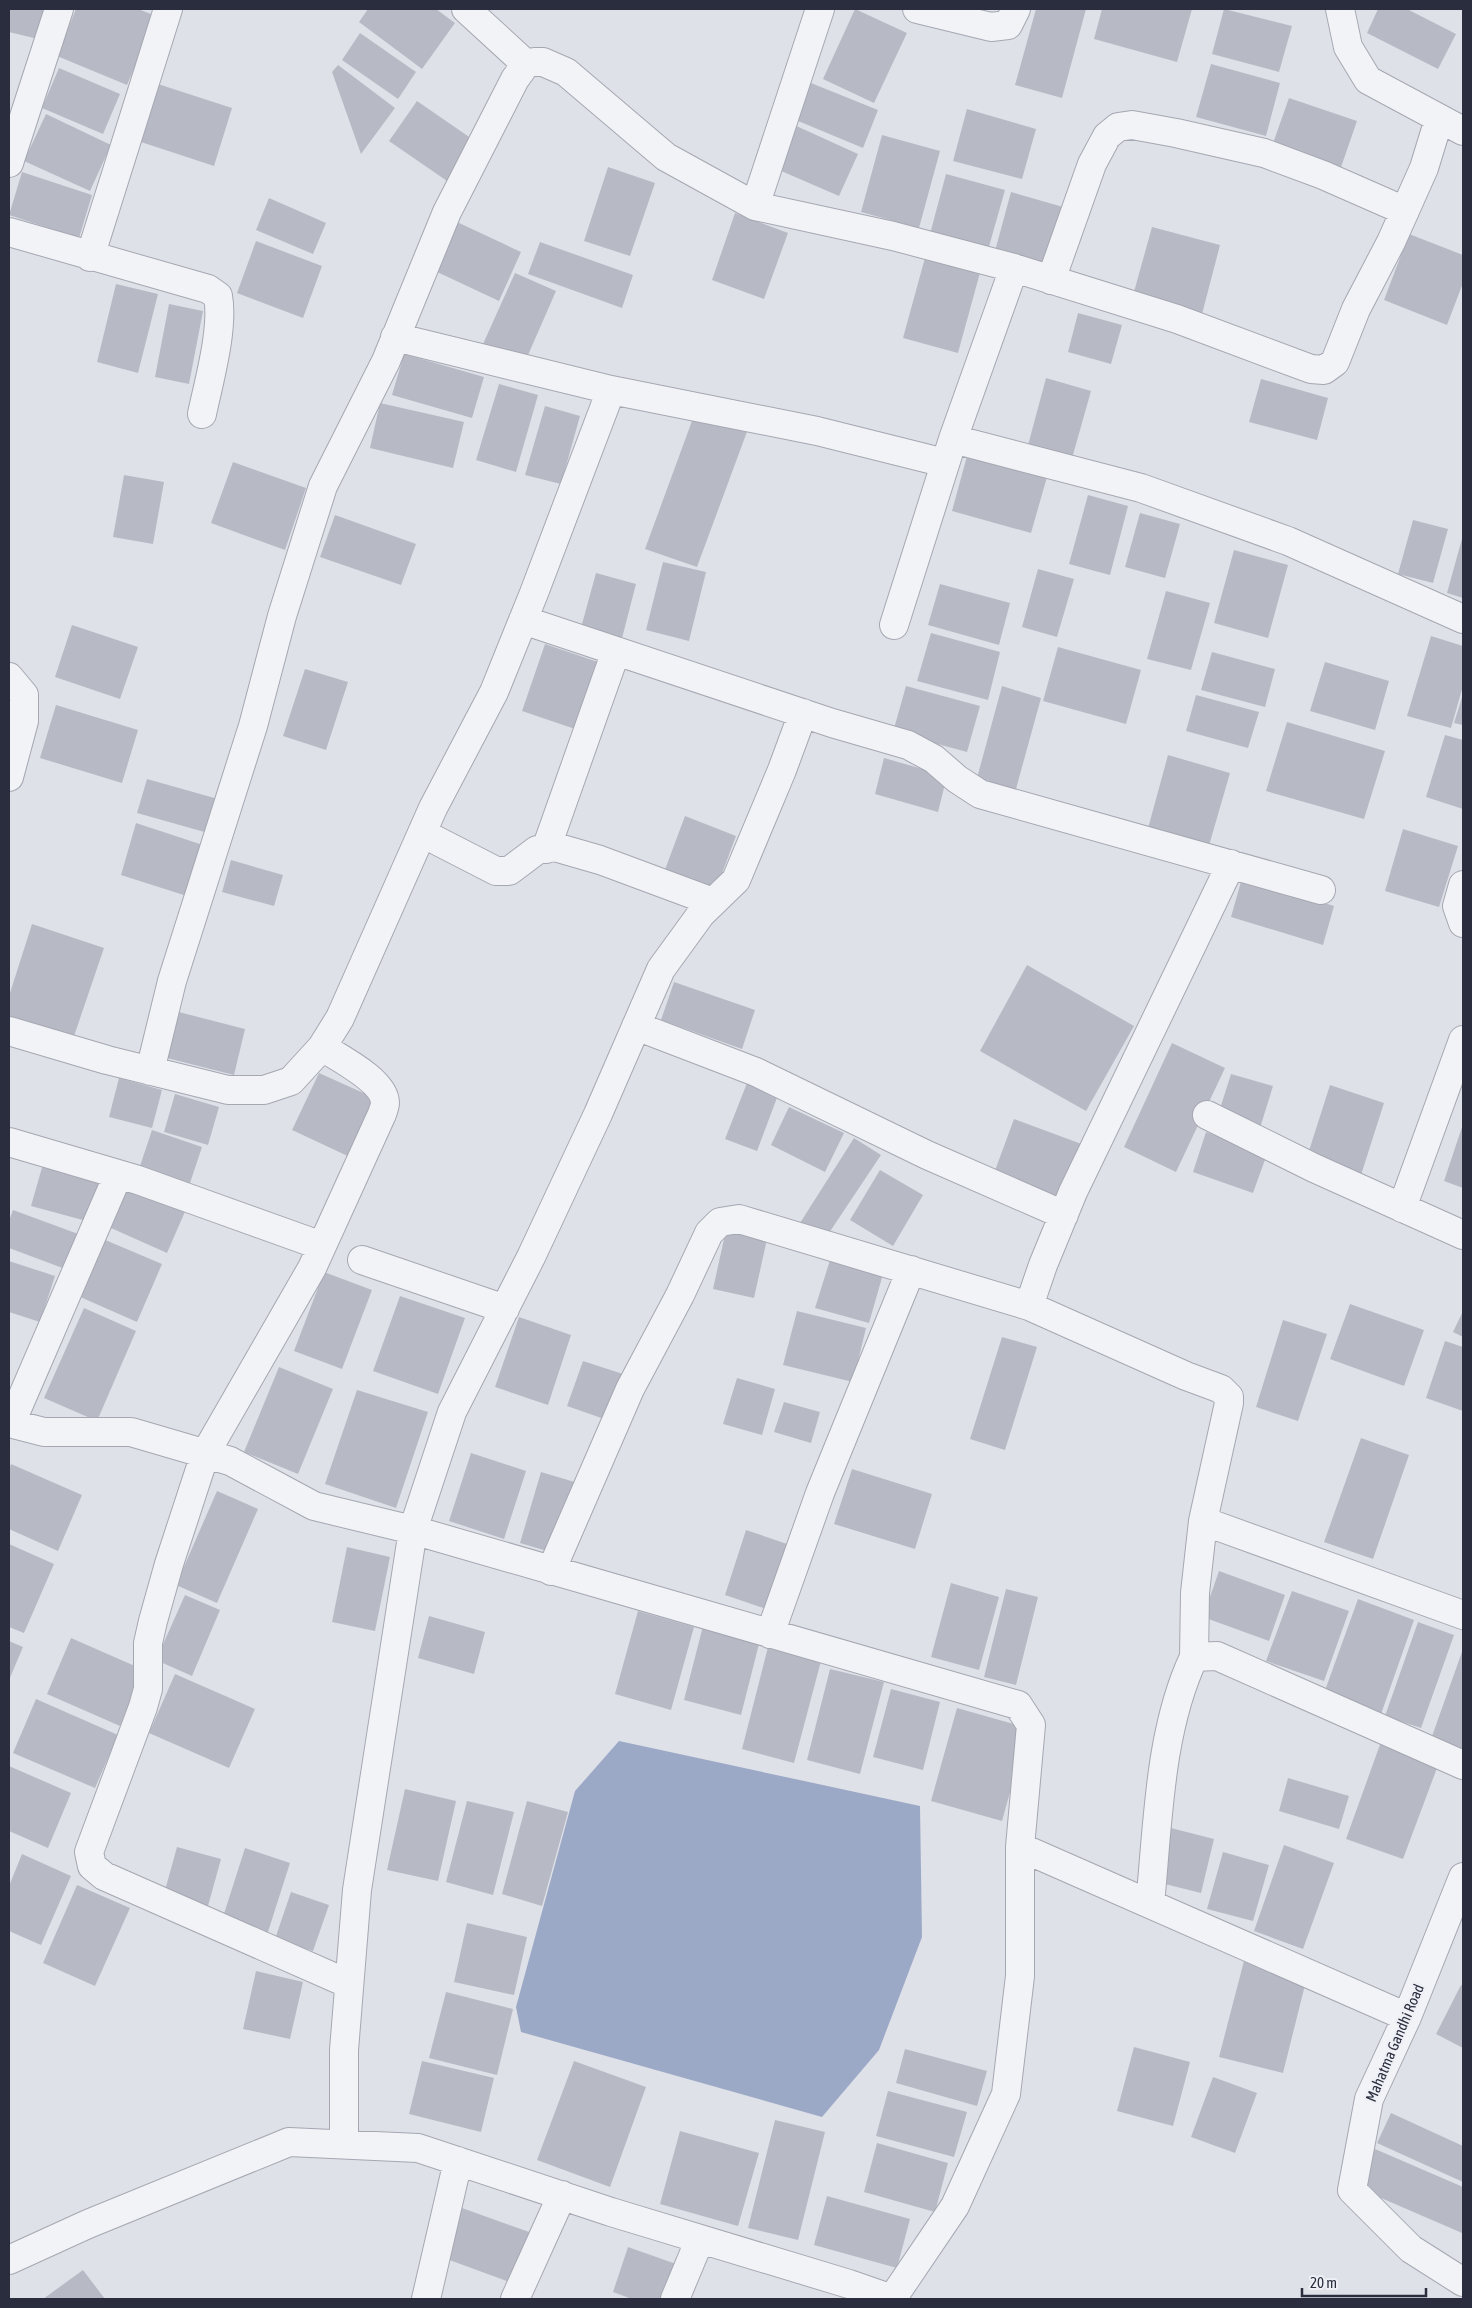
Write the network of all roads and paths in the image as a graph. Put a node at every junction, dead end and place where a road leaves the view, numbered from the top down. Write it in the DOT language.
graph roads {
  1 [pos="59,9"];
  2 [pos="168,9"];
  3 [pos="466,9"];
  4 [pos="820,9"];
  5 [pos="917,9"];
  6 [pos="1016,9"];
  7 [pos="1340,9"];
  8 [pos="526,64"];
  9 [pos="1451,125"];
  10 [pos="9,163"];
  11 [pos="755,206"];
  12 [pos="1404,211"];
  13 [pos="9,232"];
  14 [pos="90,257"];
  15 [pos="1014,268"];
  16 [pos="1051,280"];
  17 [pos="395,337"];
  18 [pos="611,390"];
  19 [pos="202,414"];
  20 [pos="949,451"];
  21 [pos="1463,619"];
  22 [pos="523,620"];
  23 [pos="894,625"];
  24 [pos="616,651"];
  25 [pos="9,677"];
  26 [pos="803,713"];
  27 [pos="9,777"];
  28 [pos="422,833"];
  29 [pos="546,849"];
  30 [pos="1231,864"];
  31 [pos="1463,886"];
  32 [pos="1321,890"];
  33 [pos="713,902"];
  34 [pos="1463,923"];
  35 [pos="636,1026"];
  36 [pos="9,1031"];
  37 [pos="1463,1040"];
  38 [pos="322,1047"];
  39 [pos="150,1071"];
  40 [pos="1207,1115"];
  41 [pos="9,1142"];
  42 [pos="118,1174"];
  43 [pos="1402,1208"];
  44 [pos="1064,1215"];
  45 [pos="1463,1235"];
  46 [pos="322,1246"];
  47 [pos="362,1260"];
  48 [pos="911,1270"];
  49 [pos="1029,1306"];
  50 [pos="504,1309"];
  51 [pos="10,1423"];
  52 [pos="205,1454"];
  53 [pos="1203,1521"];
  54 [pos="413,1530"];
  55 [pos="551,1571"];
  56 [pos="1463,1615"];
  57 [pos="770,1634"];
  58 [pos="1194,1657"];
  59 [pos="1463,1765"];
  60 [pos="1020,1847"];
  61 [pos="1463,1876"];
  62 [pos="1150,1904"];
  63 [pos="349,1984"];
  64 [pos="1408,2017"];
  65 [pos="344,2144"];
  66 [pos="458,2161"];
  67 [pos="562,2195"];
  68 [pos="700,2239"];
  69 [pos="9,2260"];
  70 [pos="1463,2282"];
  71 [pos="845,2292"];
  72 [pos="426,2299"];
  73 [pos="515,2299"];
  74 [pos="675,2299"];
  75 [pos="892,2299"];
  1 -- 10 [label="street"];
  2 -- 14 [label="street"];
  3 -- 8 [label="street"];
  4 -- 11 [label="street"];
  5 -- 6 [label="street"];
  7 -- 9 [label="street"];
  8 -- 11 [label="street"];
  8 -- 17 [label="street"];
  9 -- 12 [label="street"];
  11 -- 15 [label="street"];
  12 -- 16 [label="street"];
  12 -- 16 [label="street"];
  13 -- 14 [label="street"];
  14 -- 19 [label="street"];
  15 -- 16 [label="street"];
  15 -- 20 [label="street"];
  17 -- 18 [label="street"];
  17 -- 39 [label="street"];
  18 -- 20 [label="street"];
  18 -- 22 [label="street"];
  20 -- 21 [label="street"];
  20 -- 23 [label="street"];
  22 -- 24 [label="street"];
  22 -- 28 [label="street"];
  24 -- 26 [label="street"];
  24 -- 29 [label="street"];
  25 -- 27 [label="street"];
  26 -- 30 [label="street"];
  26 -- 33 [label="street"];
  28 -- 29 [label="street"];
  28 -- 38 [label="street"];
  29 -- 33 [label="street"];
  30 -- 32 [label="street"];
  30 -- 44 [label="street"];
  31 -- 34 [label="street"];
  33 -- 35 [label="street"];
  35 -- 44 [label="street"];
  35 -- 50 [label="street"];
  36 -- 39 [label="street"];
  37 -- 43 [label="street"];
  38 -- 39 [label="street"];
  38 -- 46 [label="street"];
  40 -- 43 [label="street"];
  41 -- 42 [label="street"];
  42 -- 46 [label="street"];
  42 -- 51 [label="street"];
  43 -- 45 [label="street"];
  44 -- 49 [label="street"];
  46 -- 52 [label="street"];
  47 -- 50 [label="street"];
  48 -- 49 [label="street"];
  48 -- 55 [label="street"];
  48 -- 57 [label="street"];
  49 -- 53 [label="street"];
  50 -- 54 [label="street"];
  51 -- 52 [label="street"];
  52 -- 54 [label="street"];
  52 -- 63 [label="street"];
  53 -- 56 [label="street"];
  53 -- 58 [label="street"];
  54 -- 55 [label="street"];
  54 -- 63 [label="street"];
  55 -- 57 [label="street"];
  57 -- 60 [label="street"];
  58 -- 59 [label="street"];
  58 -- 62 [label="street"];
  60 -- 62 [label="street"];
  60 -- 75 [label="street"];
  61 -- 64 [label="street, Mahatma Gandhi Road"];
  62 -- 64 [label="street"];
  63 -- 65 [label="street"];
  64 -- 70 [label="street, Mahatma Gandhi Road"];
  65 -- 66 [label="street"];
  65 -- 69 [label="street"];
  66 -- 67 [label="street"];
  66 -- 72 [label="street"];
  67 -- 68 [label="street"];
  67 -- 73 [label="street"];
  68 -- 71 [label="street"];
  68 -- 74 [label="street"];
  71 -- 75 [label="street"];
}
